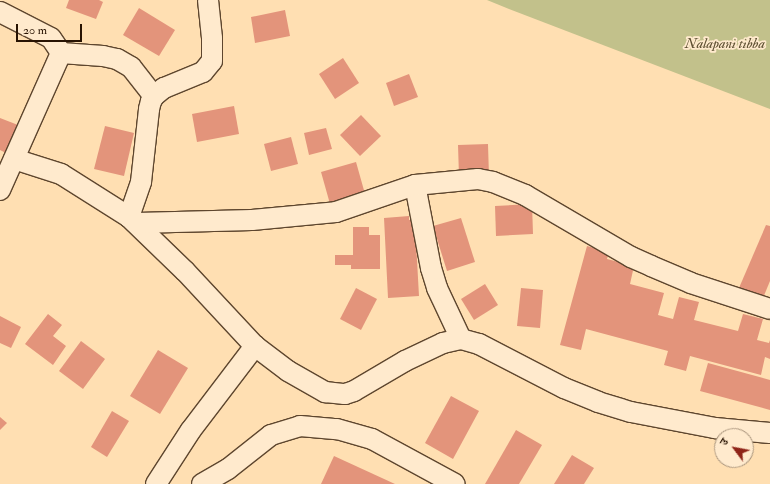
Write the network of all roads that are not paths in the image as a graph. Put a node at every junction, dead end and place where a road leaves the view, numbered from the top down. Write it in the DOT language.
graph roads {
  1 [pos="208,0"];
  2 [pos="0,12"];
  3 [pos="61,54"];
  4 [pos="154,96"];
  5 [pos="14,159"];
  6 [pos="415,184"];
  7 [pos="0,190"];
  8 [pos="133,220"];
  9 [pos="770,309"];
  10 [pos="460,339"];
  11 [pos="255,346"];
  12 [pos="770,433"];
  13 [pos="229,477"];
  14 [pos="156,484"];
  15 [pos="202,484"];
  16 [pos="455,484"];
  1 -- 4 [label="street"];
  2 -- 3 [label="street"];
  3 -- 4 [label="street"];
  3 -- 5 [label="street"];
  4 -- 8 [label="street"];
  5 -- 7 [label="street"];
  5 -- 8 [label="street"];
  6 -- 8 [label="street"];
  6 -- 9 [label="street"];
  6 -- 10 [label="street"];
  8 -- 11 [label="street"];
  10 -- 11 [label="street"];
  10 -- 12 [label="street"];
  11 -- 14 [label="street"];
  13 -- 15 [label="street"];
  13 -- 16 [label="street"];
}
